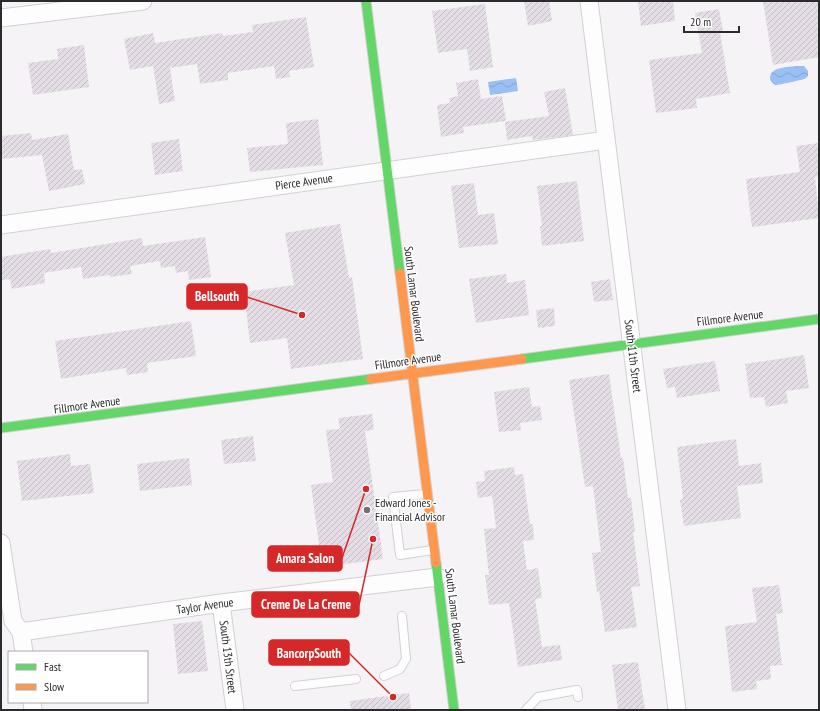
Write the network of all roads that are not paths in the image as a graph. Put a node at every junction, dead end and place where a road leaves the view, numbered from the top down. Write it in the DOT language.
graph roads {
  1 [pos="143,1"];
  2 [pos="366,1"];
  3 [pos="589,1"];
  4 [pos="47,7"];
  5 [pos="1,18"];
  6 [pos="606,140"];
  7 [pos="387,171"];
  8 [pos="1,225"];
  9 [pos="819,319"];
  10 [pos="632,344"];
  11 [pos="412,373"];
  12 [pos="1,428"];
  13 [pos="427,494"];
  14 [pos="2,550"];
  15 [pos="434,550"];
  16 [pos="438,576"];
  17 [pos="221,603"];
  18 [pos="402,616"];
  19 [pos="21,632"];
  20 [pos="24,651"];
  21 [pos="384,676"];
  22 [pos="356,680"];
  23 [pos="295,686"];
  24 [pos="578,697"];
  25 [pos="235,710"];
  26 [pos="454,710"];
  27 [pos="526,710"];
  28 [pos="678,710"];
  1 -- 4 [label="street"];
  2 -- 7 [label="street, South Lamar Boulevard"];
  3 -- 6 [label="street, South 11th Street"];
  4 -- 5 [label="street"];
  6 -- 7 [label="street, Pierce Avenue"];
  6 -- 10 [label="street, South 11th Street"];
  7 -- 8 [label="street, Pierce Avenue"];
  7 -- 11 [label="street, South Lamar Boulevard"];
  9 -- 10 [label="street, Fillmore Avenue"];
  10 -- 11 [label="street, Fillmore Avenue"];
  10 -- 28 [label="street, South 11th Street"];
  11 -- 12 [label="street, Fillmore Avenue"];
  11 -- 13 [label="street, South Lamar Boulevard"];
  13 -- 15 [label="street, South Lamar Boulevard"];
  13 -- 15 [label="lane"];
  14 -- 19 [label="street"];
  15 -- 16 [label="street, South Lamar Boulevard"];
  16 -- 17 [label="street, Taylor Avenue"];
  16 -- 26 [label="street, South Lamar Boulevard"];
  17 -- 19 [label="street, Taylor Avenue"];
  17 -- 25 [label="street, South 13th Street"];
  18 -- 21 [label="lane"];
  19 -- 20 [label="street"];
  22 -- 23 [label="lane"];
  24 -- 27 [label="lane"];
}
